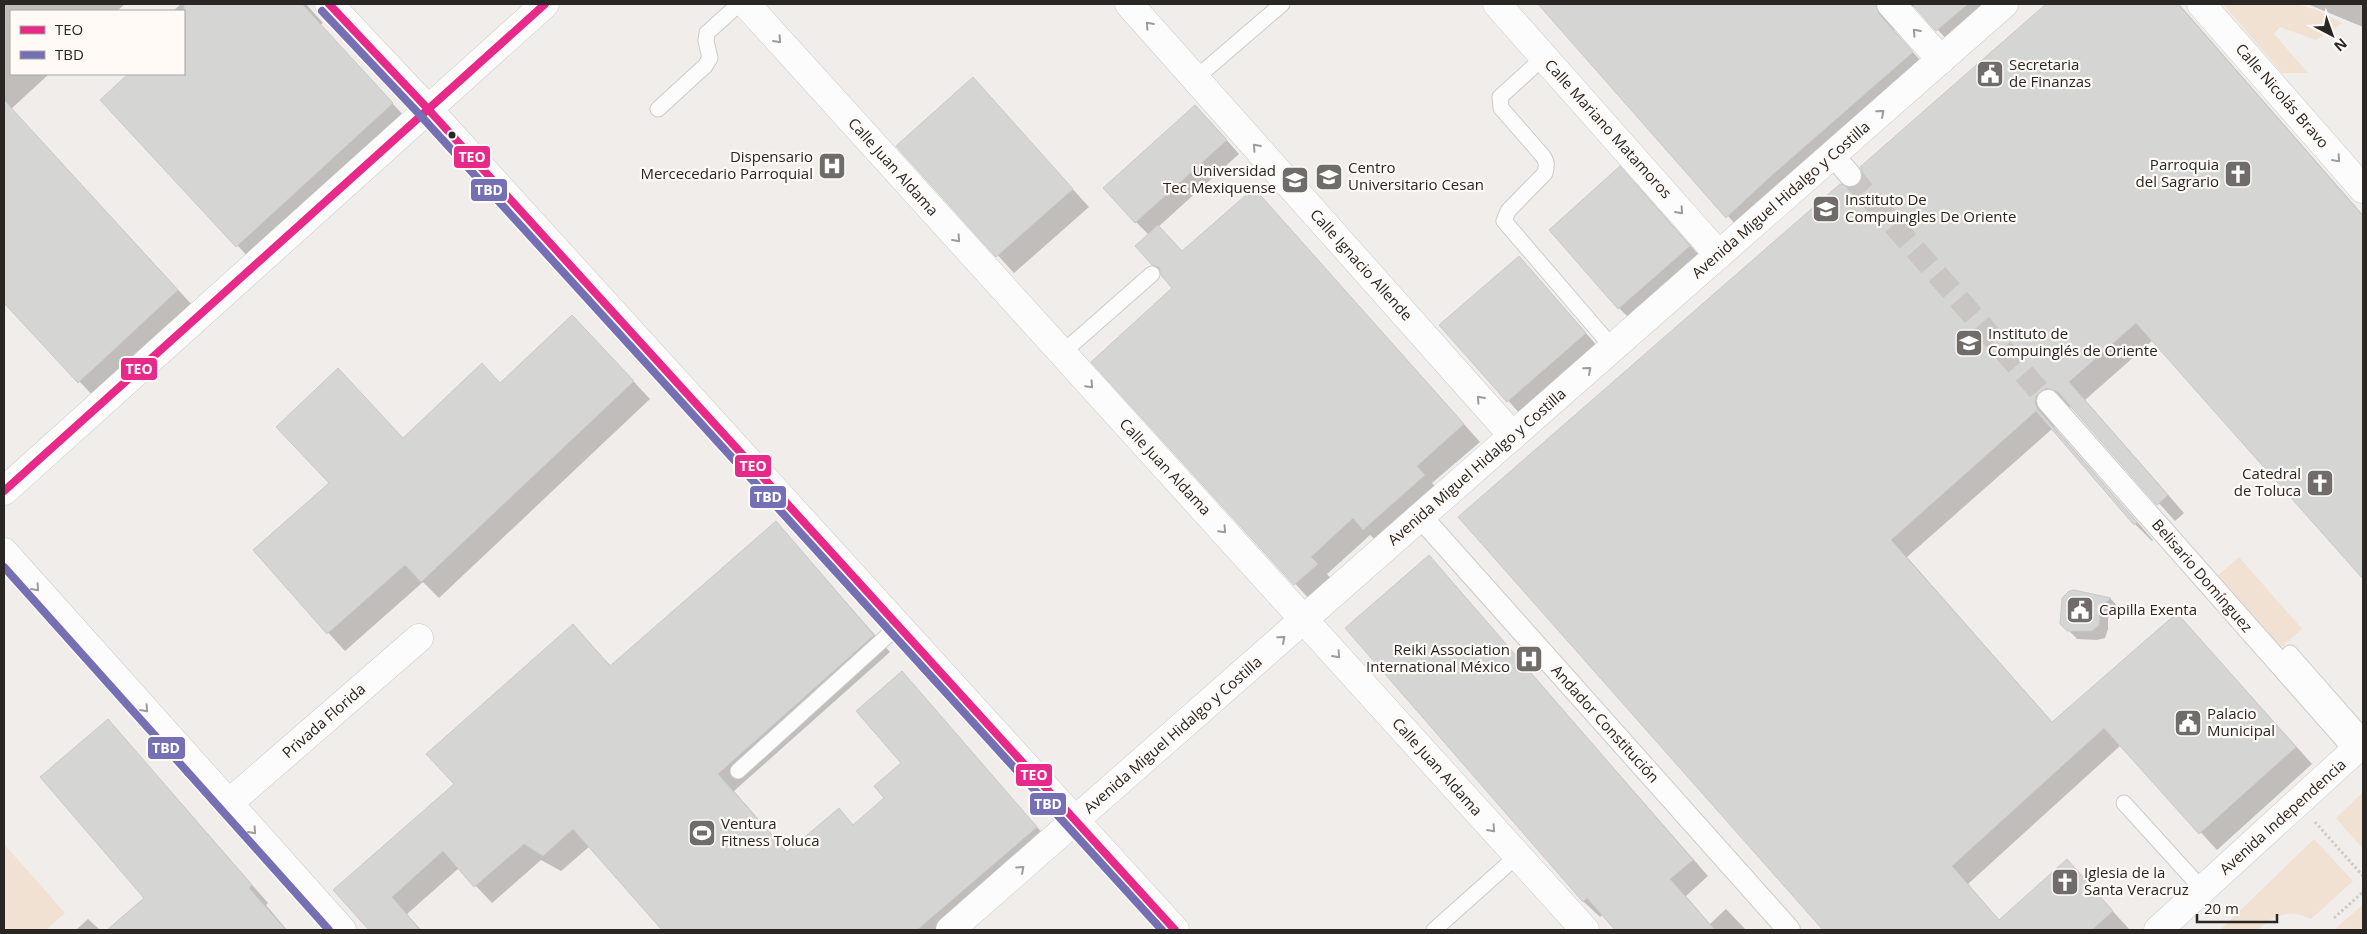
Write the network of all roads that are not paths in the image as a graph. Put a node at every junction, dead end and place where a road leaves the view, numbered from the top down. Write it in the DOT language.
graph roads {
  1 [pos="329,4"];
  2 [pos="545,4"];
  3 [pos="739,4"];
  4 [pos="746,4"];
  5 [pos="1129,4"];
  6 [pos="1282,4"];
  7 [pos="1497,4"];
  8 [pos="1891,4"];
  9 [pos="2004,4"];
  10 [pos="2201,4"];
  11 [pos="1544,57"];
  12 [pos="1941,60"];
  13 [pos="1196,78"];
  14 [pos="428,109"];
  15 [pos="658,109"];
  16 [pos="1832,155"];
  17 [pos="1850,175"];
  18 [pos="2363,189"];
  19 [pos="1719,255"];
  20 [pos="1152,274"];
  21 [pos="1613,348"];
  22 [pos="1061,354"];
  23 [pos="2048,401"];
  24 [pos="1512,436"];
  25 [pos="4,491"];
  26 [pos="1421,517"];
  27 [pos="4,552"];
  28 [pos="1305,619"];
  29 [pos="897,627"];
  30 [pos="419,638"];
  31 [pos="2290,653"];
  32 [pos="2361,743"];
  33 [pos="738,771"];
  34 [pos="229,803"];
  35 [pos="2124,803"];
  36 [pos="1074,822"];
  37 [pos="1517,856"];
  38 [pos="2202,890"];
  39 [pos="342,930"];
  40 [pos="950,930"];
  41 [pos="1175,930"];
  42 [pos="1434,930"];
  43 [pos="1585,930"];
  44 [pos="1789,930"];
  45 [pos="2158,930"];
  1 -- 14 [label="main road"];
  2 -- 14 [label="main road"];
  3 -- 15 [label="lane"];
  4 -- 22 [label="main road, Calle Juan Aldama, one-way"];
  13 -- 5 [label="main road, Calle Ignacio Allende, one-way"];
  6 -- 13 [label="lane"];
  7 -- 11 [label="main road, Calle Mariano Matamoros"];
  12 -- 8 [label="main road, one-way"];
  9 -- 12 [label="main road, Avenida Miguel Hidalgo y Costilla"];
  10 -- 18 [label="main road, Calle Nicolás Bravo, one-way"];
  11 -- 19 [label="main road, Calle Mariano Matamoros, one-way"];
  11 -- 21 [label="lane"];
  16 -- 12 [label="main road, Avenida Miguel Hidalgo y Costilla, one-way"];
  24 -- 13 [label="main road, Calle Ignacio Allende, one-way"];
  14 -- 25 [label="main road"];
  14 -- 29 [label="main road"];
  16 -- 17 [label="street"];
  16 -- 19 [label="main road, Avenida Miguel Hidalgo y Costilla"];
  19 -- 21 [label="main road, Avenida Miguel Hidalgo y Costilla"];
  20 -- 22 [label="lane"];
  24 -- 21 [label="main road, Avenida Miguel Hidalgo y Costilla, one-way"];
  22 -- 28 [label="main road, Calle Juan Aldama, one-way"];
  23 -- 32 [label="street, Belisario Domínguez"];
  24 -- 26 [label="main road, Avenida Miguel Hidalgo y Costilla"];
  26 -- 28 [label="main road, Avenida Miguel Hidalgo y Costilla"];
  26 -- 44 [label="street, Andador Constitución"];
  27 -- 34 [label="main road, one-way"];
  36 -- 28 [label="main road, Avenida Miguel Hidalgo y Costilla, one-way"];
  28 -- 37 [label="main road, Calle Juan Aldama, one-way"];
  29 -- 33 [label="lane"];
  29 -- 36 [label="main road"];
  30 -- 34 [label="main road, Privada Florida"];
  31 -- 32 [label="lane"];
  32 -- 38 [label="main road, Avenida Independencia"];
  34 -- 39 [label="main road, one-way"];
  35 -- 38 [label="lane"];
  40 -- 36 [label="main road, Avenida Miguel Hidalgo y Costilla, one-way"];
  36 -- 41 [label="main road"];
  37 -- 42 [label="lane"];
  37 -- 43 [label="main road, Calle Juan Aldama"];
  38 -- 45 [label="main road, Avenida Independencia"];
}
